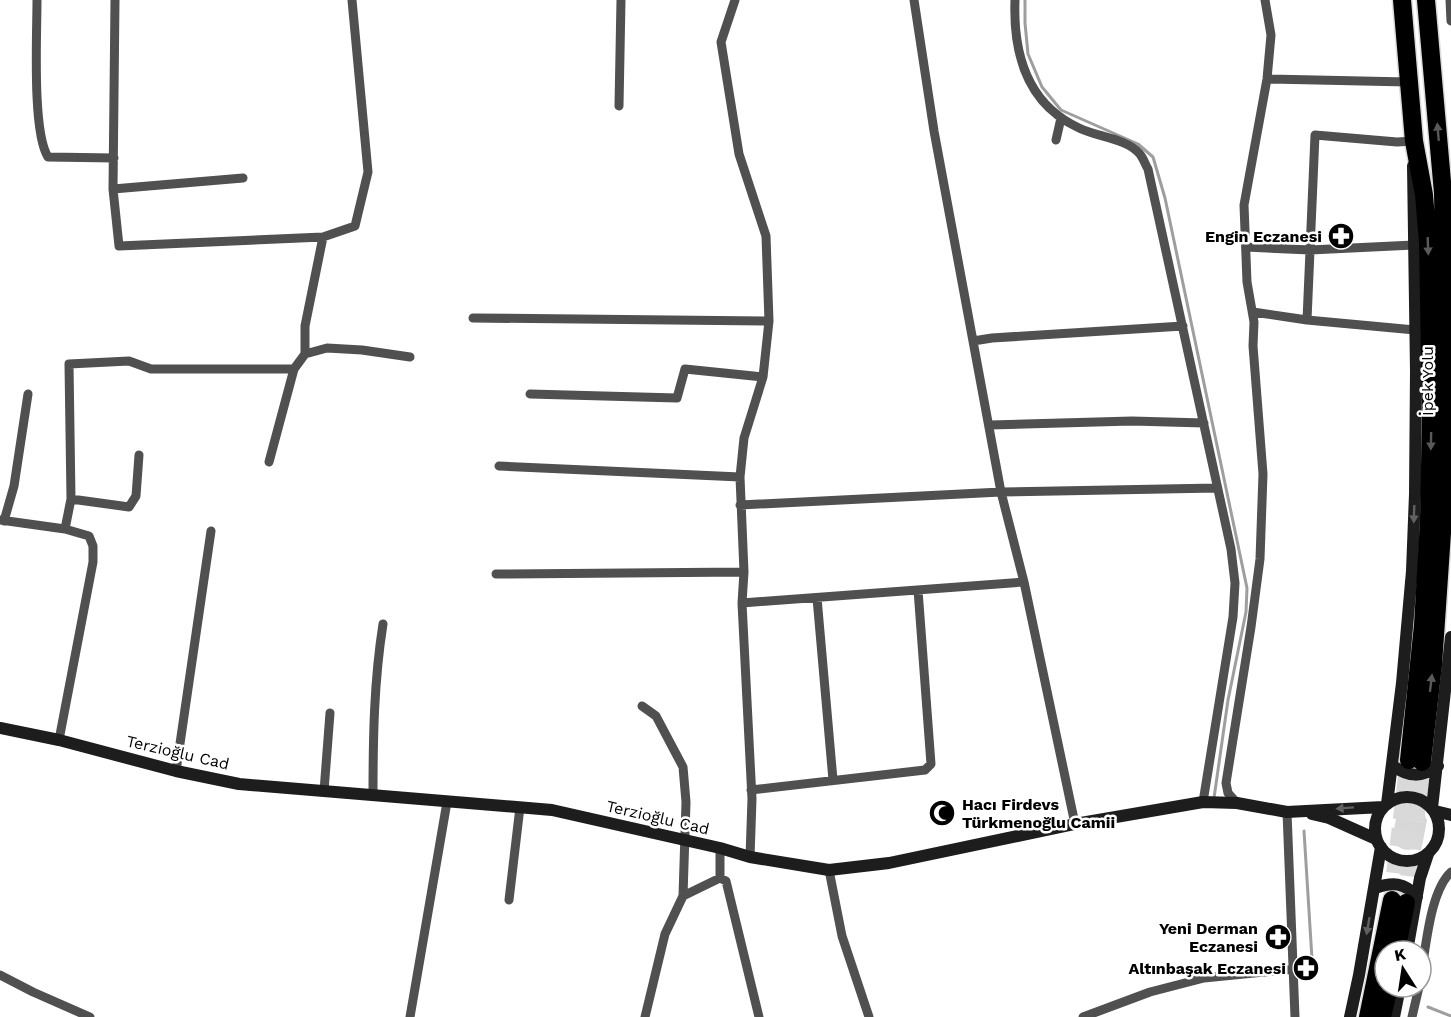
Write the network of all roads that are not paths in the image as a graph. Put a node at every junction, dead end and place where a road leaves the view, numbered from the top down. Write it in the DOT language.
graph roads {
  1 [pos="37,0"];
  2 [pos="115,0"];
  3 [pos="352,0"];
  4 [pos="621,0"];
  5 [pos="735,0"];
  6 [pos="914,0"];
  7 [pos="1015,0"];
  8 [pos="1265,0"];
  9 [pos="1402,0"];
  10 [pos="1426,0"];
  11 [pos="1431,0"];
  12 [pos="1450,0"];
  13 [pos="1451,21"];
  14 [pos="1430,39"];
  15 [pos="1267,79"];
  16 [pos="1408,82"];
  17 [pos="619,106"];
  18 [pos="1061,118"];
  19 [pos="1056,140"];
  20 [pos="1413,141"];
  21 [pos="114,158"];
  22 [pos="243,178"];
  23 [pos="113,189"];
  24 [pos="1443,193"];
  25 [pos="323,237"];
  26 [pos="1414,245"];
  27 [pos="1451,245"];
  28 [pos="1246,247"];
  29 [pos="1310,250"];
  30 [pos="1253,312"];
  31 [pos="473,318"];
  32 [pos="1307,320"];
  33 [pos="769,321"];
  34 [pos="1183,326"];
  35 [pos="1415,330"];
  36 [pos="973,341"];
  37 [pos="304,354"];
  38 [pos="410,357"];
  39 [pos="294,369"];
  40 [pos="763,377"];
  41 [pos="28,394"];
  42 [pos="530,394"];
  43 [pos="1204,423"];
  44 [pos="990,425"];
  45 [pos="139,455"];
  46 [pos="269,462"];
  47 [pos="499,466"];
  48 [pos="740,477"];
  49 [pos="1217,488"];
  50 [pos="1001,492"];
  51 [pos="71,499"];
  52 [pos="740,505"];
  53 [pos="2,520"];
  54 [pos="65,529"];
  55 [pos="211,531"];
  56 [pos="744,572"];
  57 [pos="496,574"];
  58 [pos="1024,582"];
  59 [pos="918,590"];
  60 [pos="817,598"];
  61 [pos="742,603"];
  62 [pos="383,624"];
  63 [pos="1451,637"];
  64 [pos="1450,665"];
  65 [pos="642,706"];
  66 [pos="330,713"];
  67 [pos="0,728"];
  68 [pos="59,740"];
  69 [pos="1415,763"];
  70 [pos="176,771"];
  71 [pos="832,780"];
  72 [pos="751,790"];
  73 [pos="324,791"];
  74 [pos="373,795"];
  75 [pos="447,802"];
  76 [pos="1203,802"];
  77 [pos="1237,803"];
  78 [pos="1385,805"];
  79 [pos="520,807"];
  80 [pos="1433,809"];
  81 [pos="1287,812"];
  82 [pos="1308,813"];
  83 [pos="1451,815"];
  84 [pos="1075,824"];
  85 [pos="1451,839"];
  86 [pos="686,840"];
  87 [pos="1378,843"];
  88 [pos="720,848"];
  89 [pos="1431,850"];
  90 [pos="750,857"];
  91 [pos="829,870"];
  92 [pos="1451,872"];
  93 [pos="720,878"];
  94 [pos="1374,888"];
  95 [pos="683,896"];
  96 [pos="509,900"];
  97 [pos="1405,900"];
  98 [pos="1398,939"];
  99 [pos="1407,939"];
  100 [pos="1428,939"];
  101 [pos="1294,969"];
  102 [pos="0,975"];
  103 [pos="1386,999"];
  104 [pos="1398,999"];
  105 [pos="1416,999"];
  106 [pos="90,1017"];
  107 [pos="410,1017"];
  108 [pos="645,1017"];
  109 [pos="759,1017"];
  110 [pos="869,1017"];
  111 [pos="1083,1017"];
  112 [pos="1295,1017"];
  113 [pos="1350,1017"];
  114 [pos="1368,1017"];
  115 [pos="1382,1017"];
  116 [pos="1394,1017"];
  117 [pos="1412,1017"];
  1 -- 21 [label="street"];
  2 -- 21 [label="street"];
  3 -- 25 [label="street"];
  4 -- 17 [label="street"];
  5 -- 33 [label="street"];
  6 -- 36 [label="street"];
  7 -- 18 [label="street"];
  8 -- 15 [label="street"];
  9 -- 16 [label="highway, İpek Yolu"];
  10 -- 14 [label="highway, İpek Yolu"];
  11 -- 14 [label="street"];
  12 -- 13 [label="street"];
  24 -- 14 [label="highway, İpek Yolu, one-way"];
  15 -- 16 [label="street"];
  15 -- 28 [label="street"];
  16 -- 20 [label="highway, İpek Yolu"];
  18 -- 19 [label="street"];
  18 -- 34 [label="street"];
  20 -- 26 [label="street"];
  20 -- 29 [label="street"];
  20 -- 69 [label="highway, İpek Yolu, one-way"];
  21 -- 23 [label="street"];
  22 -- 23 [label="street"];
  23 -- 25 [label="street"];
  24 -- 27 [label="street"];
  69 -- 24 [label="highway, İpek Yolu, one-way"];
  25 -- 37 [label="street"];
  26 -- 29 [label="street"];
  26 -- 35 [label="street"];
  28 -- 29 [label="street"];
  28 -- 30 [label="street"];
  29 -- 32 [label="street"];
  30 -- 32 [label="street"];
  30 -- 77 [label="street"];
  31 -- 33 [label="street"];
  32 -- 35 [label="street"];
  33 -- 40 [label="street"];
  34 -- 36 [label="street"];
  34 -- 43 [label="street"];
  35 -- 69 [label="street, one-way"];
  36 -- 44 [label="street"];
  37 -- 38 [label="street"];
  37 -- 39 [label="street"];
  39 -- 46 [label="street"];
  39 -- 51 [label="street"];
  40 -- 42 [label="street"];
  40 -- 48 [label="street"];
  41 -- 53 [label="street"];
  43 -- 44 [label="street"];
  43 -- 49 [label="street"];
  44 -- 50 [label="street"];
  45 -- 51 [label="street"];
  47 -- 48 [label="street"];
  48 -- 52 [label="street"];
  49 -- 50 [label="street"];
  49 -- 76 [label="street"];
  50 -- 52 [label="street"];
  50 -- 58 [label="street"];
  51 -- 54 [label="street"];
  52 -- 56 [label="street"];
  53 -- 54 [label="street"];
  54 -- 68 [label="street"];
  55 -- 70 [label="street"];
  56 -- 57 [label="street"];
  56 -- 61 [label="street"];
  58 -- 59 [label="street"];
  58 -- 84 [label="street"];
  59 -- 60 [label="street"];
  59 -- 71 [label="street"];
  60 -- 61 [label="street"];
  60 -- 71 [label="street"];
  61 -- 72 [label="street"];
  62 -- 74 [label="street"];
  63 -- 64 [label="street"];
  64 -- 69 [label="street"];
  65 -- 86 [label="street"];
  66 -- 73 [label="street"];
  67 -- 68 [label="street, Terzioğlu Cad"];
  68 -- 70 [label="street, Terzioğlu Cad"];
  69 -- 78 [label="street"];
  69 -- 80 [label="street"];
  70 -- 73 [label="street, Terzioğlu Cad"];
  71 -- 72 [label="street"];
  72 -- 90 [label="street"];
  73 -- 74 [label="street, Terzioğlu Cad"];
  74 -- 75 [label="street, Terzioğlu Cad"];
  75 -- 79 [label="street, Terzioğlu Cad"];
  75 -- 107 [label="street"];
  76 -- 77 [label="street, Terzioğlu Cad"];
  76 -- 84 [label="street, Terzioğlu Cad"];
  77 -- 81 [label="street, Terzioğlu Cad"];
  78 -- 80 [label="street"];
  78 -- 82 [label="street, Terzioğlu Cad, one-way"];
  78 -- 87 [label="street"];
  79 -- 86 [label="street, Terzioğlu Cad"];
  79 -- 96 [label="street"];
  80 -- 83 [label="street"];
  80 -- 89 [label="street"];
  81 -- 82 [label="street, Terzioğlu Cad"];
  81 -- 101 [label="street"];
  82 -- 87 [label="street, Terzioğlu Cad"];
  84 -- 91 [label="street, Terzioğlu Cad"];
  85 -- 89 [label="street"];
  86 -- 88 [label="street, Terzioğlu Cad"];
  86 -- 95 [label="street"];
  87 -- 89 [label="street"];
  87 -- 94 [label="street"];
  88 -- 90 [label="street, Terzioğlu Cad"];
  88 -- 93 [label="street"];
  89 -- 97 [label="street"];
  90 -- 91 [label="street, Terzioğlu Cad"];
  91 -- 110 [label="street"];
  92 -- 100 [label="street"];
  93 -- 95 [label="street"];
  93 -- 109 [label="street"];
  94 -- 97 [label="street"];
  94 -- 113 [label="street, one-way"];
  95 -- 108 [label="street"];
  97 -- 98 [label="highway"];
  97 -- 99 [label="street"];
  97 -- 114 [label="highway"];
  101 -- 111 [label="street"];
  101 -- 112 [label="street"];
  102 -- 106 [label="street"];
  103 -- 115 [label="highway"];
  104 -- 116 [label="street"];
  105 -- 117 [label="street"];
}
